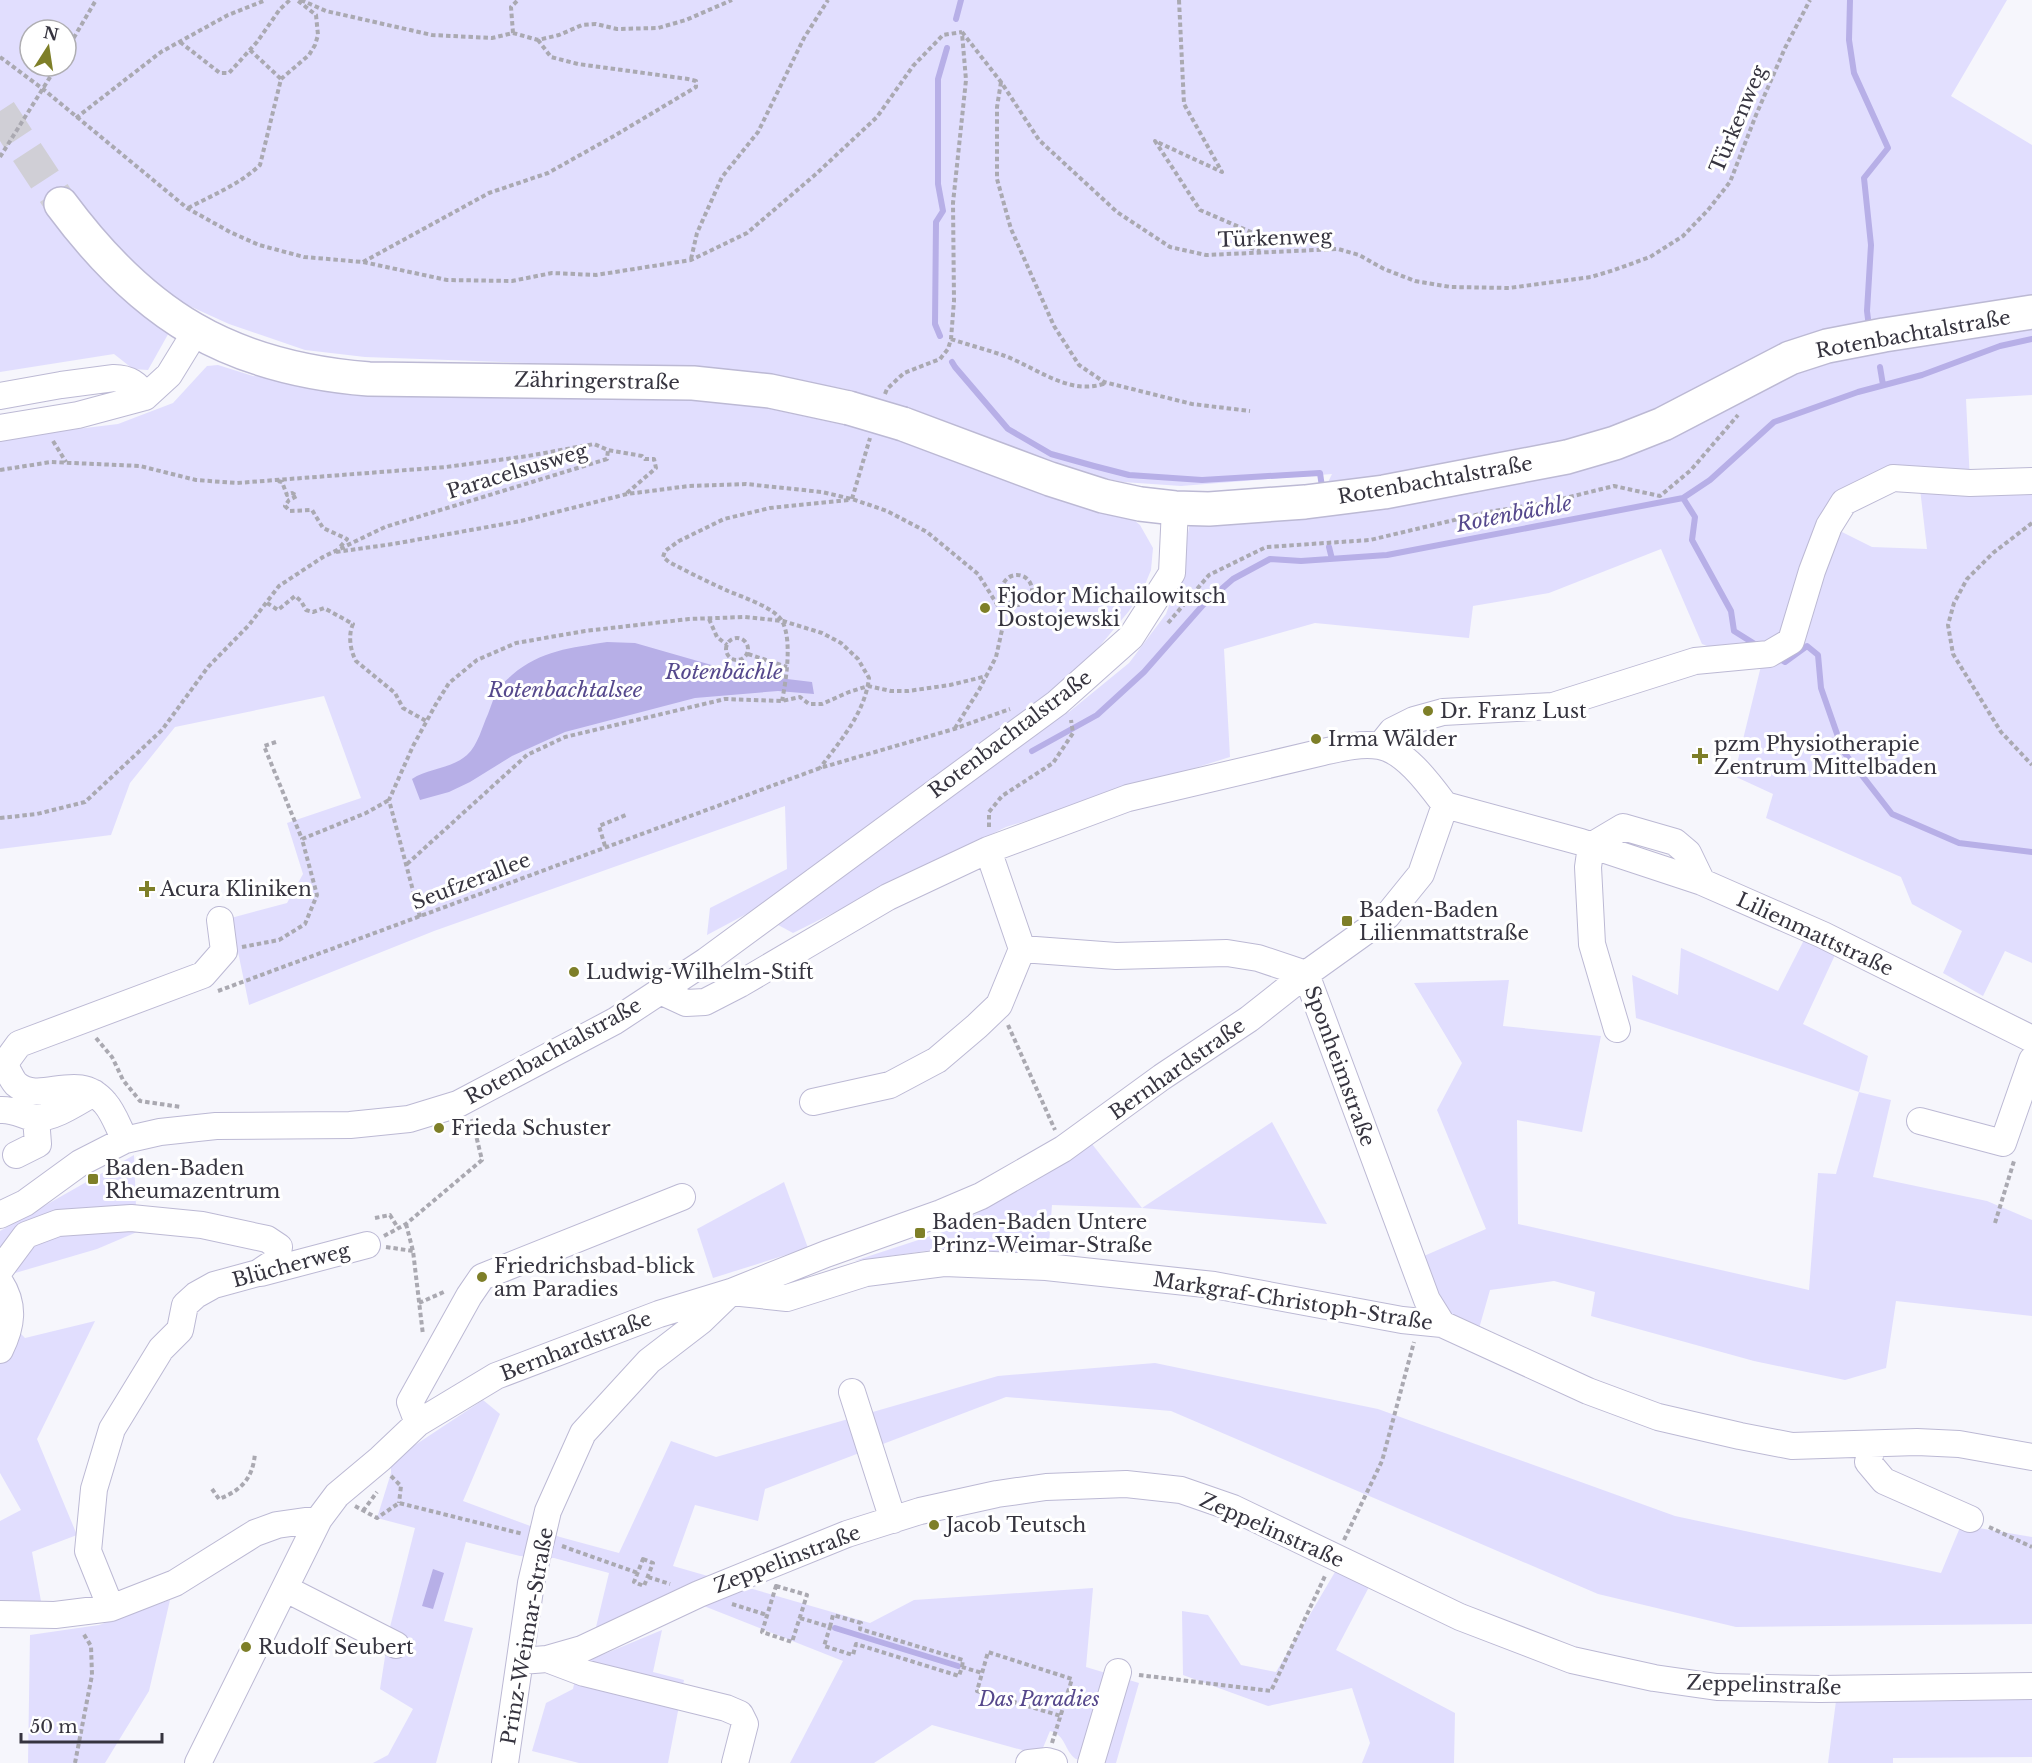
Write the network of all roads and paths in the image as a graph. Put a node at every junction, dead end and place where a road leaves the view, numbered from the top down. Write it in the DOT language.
graph roads {
  1 [pos="96,0"];
  2 [pos="266,0"];
  3 [pos="290,0"];
  4 [pos="299,0"];
  5 [pos="518,0"];
  6 [pos="732,0"];
  7 [pos="828,0"];
  8 [pos="1179,0"];
  9 [pos="1810,0"];
  10 [pos="78,31"];
  11 [pos="962,32"];
  12 [pos="513,33"];
  13 [pos="538,40"];
  14 [pos="180,42"];
  15 [pos="250,50"];
  16 [pos="0,57"];
  17 [pos="50,78"];
  18 [pos="281,79"];
  19 [pos="1001,82"];
  20 [pos="43,89"];
  21 [pos="76,118"];
  22 [pos="0,157"];
  23 [pos="61,204"];
  24 [pos="187,208"];
  25 [pos="1264,253"];
  26 [pos="691,260"];
  27 [pos="363,262"];
  28 [pos="2032,312"];
  29 [pos="196,331"];
  30 [pos="951,339"];
  31 [pos="1104,382"];
  32 [pos="887,389"];
  33 [pos="0,396"];
  34 [pos="145,397"];
  35 [pos="1250,411"];
  36 [pos="1741,412"];
  37 [pos="0,428"];
  38 [pos="867,448"];
  39 [pos="608,450"];
  40 [pos="0,470"];
  41 [pos="269,480"];
  42 [pos="2032,481"];
  43 [pos="627,494"];
  44 [pos="852,499"];
  45 [pos="1175,508"];
  46 [pos="2032,523"];
  47 [pos="336,552"];
  48 [pos="1004,597"];
  49 [pos="996,601"];
  50 [pos="267,603"];
  51 [pos="709,619"];
  52 [pos="783,621"];
  53 [pos="1165,626"];
  54 [pos="726,645"];
  55 [pos="747,654"];
  56 [pos="787,667"];
  57 [pos="987,676"];
  58 [pos="868,686"];
  59 [pos="782,701"];
  60 [pos="1069,712"];
  61 [pos="426,721"];
  62 [pos="276,742"];
  63 [pos="1380,746"];
  64 [pos="2032,765"];
  65 [pos="820,768"];
  66 [pos="389,800"];
  67 [pos="1445,805"];
  68 [pos="626,815"];
  69 [pos="0,818"];
  70 [pos="302,839"];
  71 [pos="605,846"];
  72 [pos="1591,846"];
  73 [pos="988,850"];
  74 [pos="407,864"];
  75 [pos="420,917"];
  76 [pos="220,920"];
  77 [pos="1022,949"];
  78 [pos="224,951"];
  79 [pos="1306,974"];
  80 [pos="660,991"];
  81 [pos="212,993"];
  82 [pos="999,1005"];
  83 [pos="1617,1029"];
  84 [pos="105,1031"];
  85 [pos="2032,1039"];
  86 [pos="2032,1060"];
  87 [pos="94,1093"];
  88 [pos="813,1102"];
  89 [pos="192,1108"];
  90 [pos="0,1110"];
  91 [pos="472,1116"];
  92 [pos="36,1118"];
  93 [pos="1920,1121"];
  94 [pos="125,1140"];
  95 [pos="1063,1149"];
  96 [pos="2009,1150"];
  97 [pos="16,1155"];
  98 [pos="682,1197"];
  99 [pos="0,1215"];
  100 [pos="375,1218"];
  101 [pos="1995,1223"];
  102 [pos="406,1224"];
  103 [pos="398,1228"];
  104 [pos="376,1240"];
  105 [pos="0,1270"];
  106 [pos="0,1282"];
  107 [pos="214,1285"];
  108 [pos="452,1289"];
  109 [pos="731,1292"];
  110 [pos="420,1303"];
  111 [pos="1429,1316"];
  112 [pos="424,1343"];
  113 [pos="0,1350"];
  114 [pos="852,1392"];
  115 [pos="418,1423"];
  116 [pos="1873,1444"];
  117 [pos="255,1453"];
  118 [pos="2032,1457"];
  119 [pos="390,1475"];
  120 [pos="212,1489"];
  121 [pos="399,1503"];
  122 [pos="377,1518"];
  123 [pos="319,1519"];
  124 [pos="1970,1519"];
  125 [pos="893,1520"];
  126 [pos="542,1539"];
  127 [pos="2032,1547"];
  128 [pos="1335,1558"];
  129 [pos="638,1573"];
  130 [pos="1322,1582"];
  131 [pos="286,1589"];
  132 [pos="111,1608"];
  133 [pos="0,1614"];
  134 [pos="72,1614"];
  135 [pos="800,1618"];
  136 [pos="830,1628"];
  137 [pos="396,1645"];
  138 [pos="547,1659"];
  139 [pos="521,1661"];
  140 [pos="962,1667"];
  141 [pos="1118,1672"];
  142 [pos="982,1673"];
  143 [pos="2032,1686"];
  144 [pos="75,1763"];
  145 [pos="198,1763"];
  146 [pos="505,1763"];
  147 [pos="735,1763"];
  148 [pos="1029,1763"];
  149 [pos="1054,1763"];
  150 [pos="1091,1763"];
  1 -- 10 [label="path"];
  2 -- 14 [label="path"];
  3 -- 15 [label="path"];
  4 -- 12 [label="path"];
  4 -- 18 [label="path"];
  5 -- 12 [label="path"];
  6 -- 13 [label="path"];
  7 -- 26 [label="path"];
  8 -- 25 [label="path"];
  9 -- 25 [label="path, Türkenweg"];
  11 -- 19 [label="path, Türkenweg"];
  11 -- 26 [label="path"];
  11 -- 30 [label="path"];
  12 -- 13 [label="path"];
  13 -- 27 [label="path"];
  14 -- 15 [label="path"];
  14 -- 21 [label="path"];
  15 -- 18 [label="path"];
  16 -- 20 [label="path"];
  17 -- 20 [label="path"];
  18 -- 24 [label="path"];
  19 -- 25 [label="path, Türkenweg"];
  19 -- 31 [label="path"];
  20 -- 21 [label="path"];
  20 -- 22 [label="path"];
  21 -- 24 [label="path"];
  23 -- 29 [label="main road, Zähringerstraße"];
  24 -- 27 [label="path"];
  26 -- 27 [label="path"];
  28 -- 45 [label="main road, Rotenbachtalstraße"];
  29 -- 34 [label="street"];
  29 -- 45 [label="main road, Zähringerstraße, bridge"];
  30 -- 31 [label="path"];
  30 -- 32 [label="path"];
  31 -- 35 [label="path"];
  33 -- 34 [label="street"];
  34 -- 37 [label="street"];
  36 -- 53 [label="path"];
  38 -- 44 [label="path"];
  39 -- 41 [label="path, Paracelsusweg"];
  39 -- 43 [label="path"];
  39 -- 47 [label="path, Paracelsusweg"];
  40 -- 41 [label="path, Paracelsusweg"];
  41 -- 47 [label="path"];
  42 -- 63 [label="street"];
  43 -- 44 [label="path"];
  43 -- 47 [label="path"];
  44 -- 49 [label="path"];
  44 -- 52 [label="path"];
  45 -- 80 [label="street, Rotenbachtalstraße"];
  46 -- 64 [label="path"];
  47 -- 50 [label="path, Paracelsusweg"];
  48 -- 48 [label="path"];
  48 -- 49 [label="path"];
  49 -- 57 [label="path"];
  50 -- 61 [label="path"];
  50 -- 69 [label="path, Paracelsusweg"];
  51 -- 52 [label="path"];
  51 -- 54 [label="path"];
  51 -- 61 [label="path"];
  52 -- 56 [label="path"];
  52 -- 58 [label="path"];
  54 -- 55 [label="path"];
  54 -- 55 [label="path"];
  55 -- 56 [label="path"];
  56 -- 59 [label="path"];
  57 -- 58 [label="path"];
  57 -- 65 [label="path, Seufzerallee"];
  58 -- 59 [label="path"];
  58 -- 65 [label="path"];
  59 -- 74 [label="path"];
  60 -- 73 [label="path"];
  61 -- 66 [label="path"];
  62 -- 70 [label="path"];
  63 -- 67 [label="street"];
  63 -- 73 [label="street"];
  65 -- 71 [label="path, Seufzerallee"];
  66 -- 70 [label="path"];
  66 -- 74 [label="path"];
  67 -- 72 [label="street, Lilienmattstraße"];
  67 -- 79 [label="street, Bernhardstraße"];
  68 -- 71 [label="path"];
  70 -- 78 [label="path"];
  71 -- 75 [label="path, Seufzerallee"];
  72 -- 83 [label="street"];
  72 -- 85 [label="street, Lilienmattstraße"];
  73 -- 77 [label="street"];
  73 -- 80 [label="street"];
  74 -- 75 [label="path"];
  75 -- 81 [label="path, Seufzerallee"];
  76 -- 78 [label="street"];
  77 -- 79 [label="street, Sponheimstraße"];
  77 -- 82 [label="street"];
  78 -- 87 [label="street"];
  79 -- 95 [label="street, Bernhardstraße"];
  79 -- 111 [label="street, Sponheimstraße"];
  80 -- 94 [label="street, Rotenbachtalstraße"];
  82 -- 88 [label="street"];
  82 -- 95 [label="path"];
  84 -- 89 [label="path"];
  86 -- 96 [label="street"];
  87 -- 92 [label="street"];
  87 -- 94 [label="street"];
  90 -- 92 [label="street"];
  91 -- 102 [label="path"];
  92 -- 97 [label="street"];
  93 -- 96 [label="street"];
  94 -- 99 [label="street, Rotenbachtalstraße"];
  95 -- 109 [label="street, Bernhardstraße"];
  96 -- 101 [label="path"];
  98 -- 115 [label="street"];
  100 -- 103 [label="path"];
  102 -- 103 [label="path"];
  102 -- 110 [label="path"];
  103 -- 104 [label="path"];
  104 -- 107 [label="street, Blücherweg"];
  105 -- 107 [label="street"];
  106 -- 113 [label="street"];
  107 -- 132 [label="street"];
  108 -- 110 [label="path"];
  109 -- 111 [label="street, Markgraf-Christoph-Straße"];
  109 -- 115 [label="street, Bernhardstraße"];
  109 -- 126 [label="street, Prinz-Weimar-Straße"];
  110 -- 112 [label="path"];
  111 -- 116 [label="street, Markgraf-Christoph-Straße"];
  111 -- 128 [label="path"];
  114 -- 125 [label="street"];
  115 -- 123 [label="street, Bernhardstraße"];
  116 -- 118 [label="street, Markgraf-Christoph-Straße"];
  116 -- 124 [label="street"];
  117 -- 120 [label="path"];
  119 -- 121 [label="path"];
  121 -- 122 [label="path"];
  121 -- 126 [label="path"];
  123 -- 131 [label="street, Bernhardstraße"];
  123 -- 132 [label="street"];
  124 -- 127 [label="path"];
  125 -- 128 [label="street, Zeppelinstraße"];
  125 -- 138 [label="street, Zeppelinstraße"];
  126 -- 129 [label="path"];
  126 -- 139 [label="street, Prinz-Weimar-Straße"];
  128 -- 143 [label="street, Zeppelinstraße"];
  129 -- 129 [label="path"];
  130 -- 141 [label="path"];
  131 -- 137 [label="street"];
  131 -- 145 [label="street, Bernhardstraße"];
  132 -- 134 [label="street"];
  133 -- 134 [label="street"];
  134 -- 144 [label="path"];
  135 -- 135 [label="path"];
  135 -- 136 [label="path"];
  136 -- 140 [label="path"];
  136 -- 140 [label="path"];
  138 -- 139 [label="street, Zeppelinstraße"];
  138 -- 147 [label="street"];
  139 -- 146 [label="street, Prinz-Weimar-Straße"];
  140 -- 142 [label="path"];
  141 -- 150 [label="street"];
  142 -- 142 [label="path"];
  148 -- 149 [label="street"];
}
